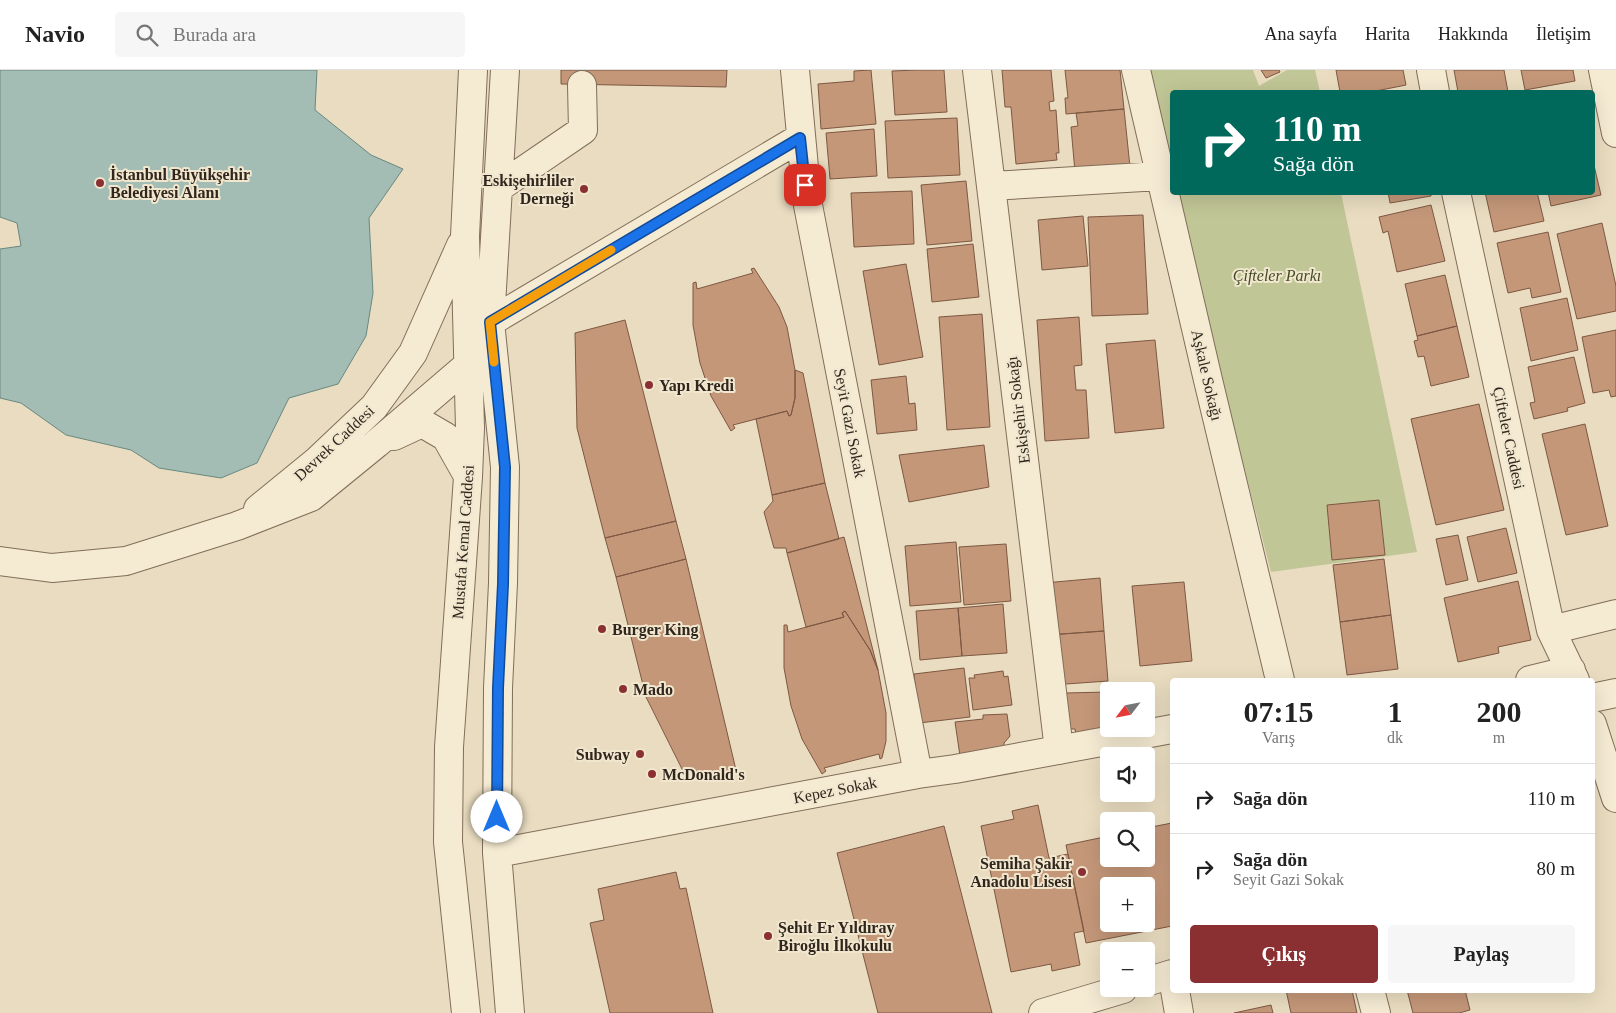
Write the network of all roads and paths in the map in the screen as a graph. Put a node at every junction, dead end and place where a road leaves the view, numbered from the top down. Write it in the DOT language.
graph roads {
  1 [pos="473,70"];
  2 [pos="505,70"];
  3 [pos="795,70"];
  4 [pos="977,70"];
  5 [pos="1136,70"];
  6 [pos="1431,70"];
  7 [pos="1603,70"];
  8 [pos="582,84"];
  9 [pos="1434,90"];
  10 [pos="1616,133"];
  11 [pos="800,138"];
  12 [pos="1160,176"];
  13 [pos="991,186"];
  14 [pos="498,188"];
  15 [pos="1457,195"];
  16 [pos="465,236"];
  17 [pos="490,322"];
  18 [pos="468,366"];
  19 [pos="376,444"];
  20 [pos="468,477"];
  21 [pos="237,526"];
  22 [pos="0,561"];
  23 [pos="1616,614"];
  24 [pos="1551,630"];
  25 [pos="1573,675"];
  26 [pos="1280,678"];
  27 [pos="1547,678"];
  28 [pos="1616,693"];
  29 [pos="1595,697"];
  30 [pos="1170,729"];
  31 [pos="1595,733"];
  32 [pos="1059,750"];
  33 [pos="918,774"];
  34 [pos="1616,798"];
  35 [pos="497,854"];
  36 [pos="1170,976"];
  37 [pos="1155,980"];
  38 [pos="1175,993"];
  39 [pos="1371,993"];
  40 [pos="1100,996"];
  41 [pos="466,1013"];
  42 [pos="510,1013"];
  43 [pos="1043,1013"];
  44 [pos="1178,1013"];
  45 [pos="1376,1013"];
  1 -- 16 [label="street, Mustafa Kemal Caddesi"];
  2 -- 14 [label="street"];
  3 -- 11 [label="street, Seyit Gazi Sokak"];
  4 -- 13 [label="street, Eskişehir Sokağı"];
  5 -- 12 [label="street, Aşkale Sokağı"];
  6 -- 9 [label="street"];
  7 -- 10 [label="street"];
  8 -- 14 [label="street"];
  11 -- 17 [label="street"];
  11 -- 33 [label="street, Seyit Gazi Sokak"];
  12 -- 13 [label="street"];
  12 -- 26 [label="street, Aşkale Sokağı"];
  13 -- 32 [label="street, Eskişehir Sokağı"];
  14 -- 17 [label="street"];
  15 -- 24 [label="street, Çifteler Caddesi"];
  16 -- 18 [label="street, Mustafa Kemal Caddesi"];
  16 -- 21 [label="street, Devrek Caddesi"];
  17 -- 18 [label="street, Devrek Caddesi"];
  17 -- 35 [label="street"];
  18 -- 19 [label="street, Devrek Caddesi"];
  18 -- 20 [label="street, Mustafa Kemal Caddesi"];
  19 -- 20 [label="street, Devrek Caddesi"];
  19 -- 21 [label="street, Devrek Caddesi"];
  20 -- 41 [label="street, Mustafa Kemal Caddesi"];
  21 -- 22 [label="street, Devrek Caddesi"];
  23 -- 24 [label="street"];
  24 -- 25 [label="street, Çifteler Caddesi"];
  25 -- 27 [label="street"];
  28 -- 29 [label="street"];
  30 -- 32 [label="street, Kepez Sokak"];
  31 -- 34 [label="street"];
  32 -- 33 [label="street, Kepez Sokak"];
  33 -- 35 [label="street, Kepez Sokak"];
  35 -- 42 [label="street"];
  36 -- 37 [label="street"];
  38 -- 44 [label="street"];
  39 -- 45 [label="street"];
  40 -- 43 [label="street"];
}
